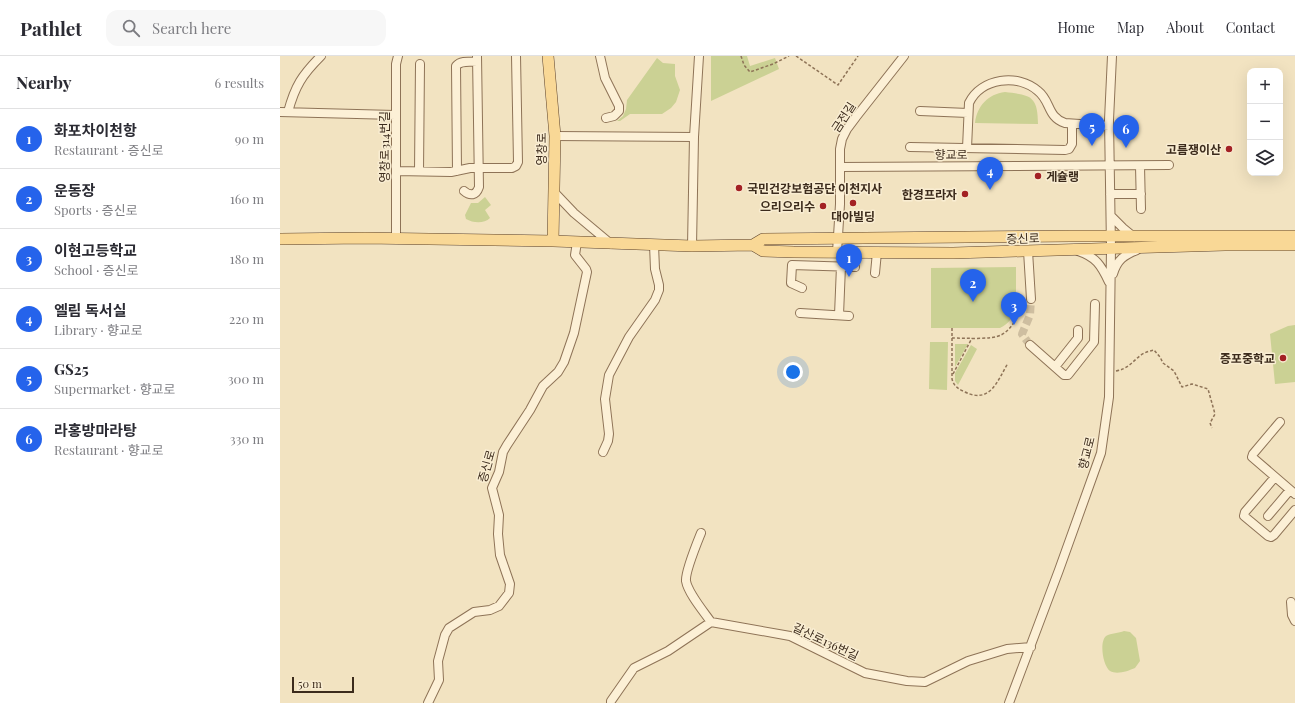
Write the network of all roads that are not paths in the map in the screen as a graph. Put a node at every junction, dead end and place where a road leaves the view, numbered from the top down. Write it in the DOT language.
graph roads {
  1 [pos="321,56"];
  2 [pos="398,56"];
  3 [pos="516,56"];
  4 [pos="548,56"];
  5 [pos="600,56"];
  6 [pos="699,56"];
  7 [pos="904,56"];
  8 [pos="1112,56"];
  9 [pos="477,59"];
  10 [pos="420,64"];
  11 [pos="920,111"];
  12 [pos="284,112"];
  13 [pos="968,113"];
  14 [pos="395,115"];
  15 [pos="606,118"];
  16 [pos="1072,124"];
  17 [pos="1109,126"];
  18 [pos="555,136"];
  19 [pos="694,137"];
  20 [pos="910,147"];
  21 [pos="967,148"];
  22 [pos="1169,165"];
  23 [pos="840,166"];
  24 [pos="1110,166"];
  25 [pos="1140,166"];
  26 [pos="480,168"];
  27 [pos="396,171"];
  28 [pos="418,171"];
  29 [pos="457,171"];
  30 [pos="464,191"];
  31 [pos="554,192"];
  32 [pos="1110,194"];
  33 [pos="1141,194"];
  34 [pos="1141,209"];
  35 [pos="1111,216"];
  36 [pos="1295,236"];
  37 [pos="1111,237"];
  38 [pos="1135,237"];
  39 [pos="280,239"];
  40 [pos="396,239"];
  41 [pos="838,239"];
  42 [pos="553,241"];
  43 [pos="577,242"];
  44 [pos="612,244"];
  45 [pos="654,245"];
  46 [pos="753,245"];
  47 [pos="1295,245"];
  48 [pos="692,246"];
  49 [pos="1111,248"];
  50 [pos="1145,248"];
  51 [pos="1075,250"];
  52 [pos="1028,251"];
  53 [pos="794,252"];
  54 [pos="837,252"];
  55 [pos="877,252"];
  56 [pos="824,253"];
  57 [pos="792,264"];
  58 [pos="825,266"];
  59 [pos="841,266"];
  60 [pos="855,267"];
  61 [pos="876,273"];
  62 [pos="1110,284"];
  63 [pos="802,288"];
  64 [pos="1027,298"];
  65 [pos="1095,304"];
  66 [pos="800,313"];
  67 [pos="839,315"];
  68 [pos="849,316"];
  69 [pos="1078,330"];
  70 [pos="1094,342"];
  71 [pos="1109,342"];
  72 [pos="1030,345"];
  73 [pos="1055,367"];
  74 [pos="1280,422"];
  75 [pos="603,452"];
  76 [pos="1275,477"];
  77 [pos="1294,492"];
  78 [pos="1295,510"];
  79 [pos="1268,516"];
  80 [pos="701,533"];
  81 [pos="1291,602"];
  82 [pos="711,622"];
  83 [pos="1295,622"];
  84 [pos="1031,647"];
  85 [pos="428,703"];
  86 [pos="612,703"];
  87 [pos="1009,703"];
  1 -- 12 [label="street"];
  2 -- 14 [label="street, 영창로314번길"];
  3 -- 26 [label="street"];
  4 -- 18 [label="main road, 영창로"];
  5 -- 15 [label="street"];
  6 -- 19 [label="street"];
  7 -- 23 [label="street, 금전길"];
  8 -- 17 [label="street, 향교로"];
  9 -- 26 [label="street"];
  9 -- 29 [label="street"];
  10 -- 28 [label="street"];
  11 -- 13 [label="street"];
  12 -- 14 [label="street"];
  13 -- 16 [label="street"];
  13 -- 21 [label="street"];
  14 -- 27 [label="street, 영창로314번길"];
  16 -- 17 [label="street"];
  16 -- 21 [label="street"];
  17 -- 24 [label="street, 향교로"];
  18 -- 19 [label="street"];
  18 -- 31 [label="main road, 영창로"];
  19 -- 48 [label="street"];
  20 -- 21 [label="street"];
  22 -- 25 [label="street, 향교로"];
  23 -- 24 [label="street, 향교로"];
  23 -- 41 [label="street, 금전길"];
  24 -- 25 [label="street, 향교로"];
  24 -- 32 [label="street, 향교로"];
  25 -- 33 [label="street"];
  26 -- 29 [label="street"];
  26 -- 30 [label="street"];
  27 -- 28 [label="street"];
  27 -- 40 [label="street, 영창로314번길"];
  28 -- 29 [label="street"];
  31 -- 42 [label="main road, 영창로"];
  31 -- 44 [label="street"];
  32 -- 33 [label="street"];
  32 -- 35 [label="street, 향교로"];
  33 -- 34 [label="street"];
  35 -- 37 [label="street, 향교로"];
  35 -- 38 [label="street"];
  36 -- 38 [label="main road, 증신로"];
  37 -- 38 [label="main road, 증신로"];
  37 -- 41 [label="main road, 증신로"];
  37 -- 49 [label="street, 향교로"];
  39 -- 40 [label="main road, 증신로"];
  40 -- 42 [label="main road, 증신로"];
  41 -- 46 [label="main road, 증신로"];
  41 -- 54 [label="street, 금전길"];
  42 -- 43 [label="main road, 증신로"];
  43 -- 44 [label="main road, 증신로"];
  43 -- 85 [label="street, 증신로"];
  44 -- 45 [label="main road, 증신로"];
  45 -- 48 [label="main road, 증신로"];
  45 -- 75 [label="street"];
  46 -- 48 [label="main road, 증신로"];
  46 -- 53 [label="main road, 증신로"];
  47 -- 50 [label="main road, 증신로"];
  49 -- 50 [label="main road, 증신로"];
  49 -- 51 [label="main road, 증신로"];
  49 -- 62 [label="street, 향교로"];
  50 -- 62 [label="street"];
  51 -- 52 [label="main road, 증신로"];
  51 -- 62 [label="street"];
  52 -- 55 [label="main road, 증신로"];
  52 -- 64 [label="street"];
  53 -- 56 [label="main road, 증신로"];
  53 -- 57 [label="street"];
  54 -- 55 [label="main road, 증신로"];
  54 -- 56 [label="main road, 증신로"];
  55 -- 61 [label="street"];
  56 -- 58 [label="street"];
  57 -- 58 [label="street"];
  57 -- 63 [label="street"];
  58 -- 59 [label="street"];
  59 -- 60 [label="street"];
  59 -- 67 [label="street"];
  62 -- 71 [label="street, 향교로"];
  65 -- 70 [label="street"];
  66 -- 67 [label="street"];
  67 -- 68 [label="street"];
  69 -- 73 [label="street"];
  70 -- 71 [label="street"];
  70 -- 73 [label="street"];
  71 -- 84 [label="street, 향교로"];
  72 -- 73 [label="street"];
  74 -- 76 [label="street"];
  76 -- 77 [label="street"];
  76 -- 78 [label="street"];
  77 -- 79 [label="street"];
  80 -- 82 [label="street"];
  81 -- 83 [label="street"];
  82 -- 84 [label="street, 갈산로136번길"];
  82 -- 86 [label="street"];
  84 -- 87 [label="street, 향교로"];
}
